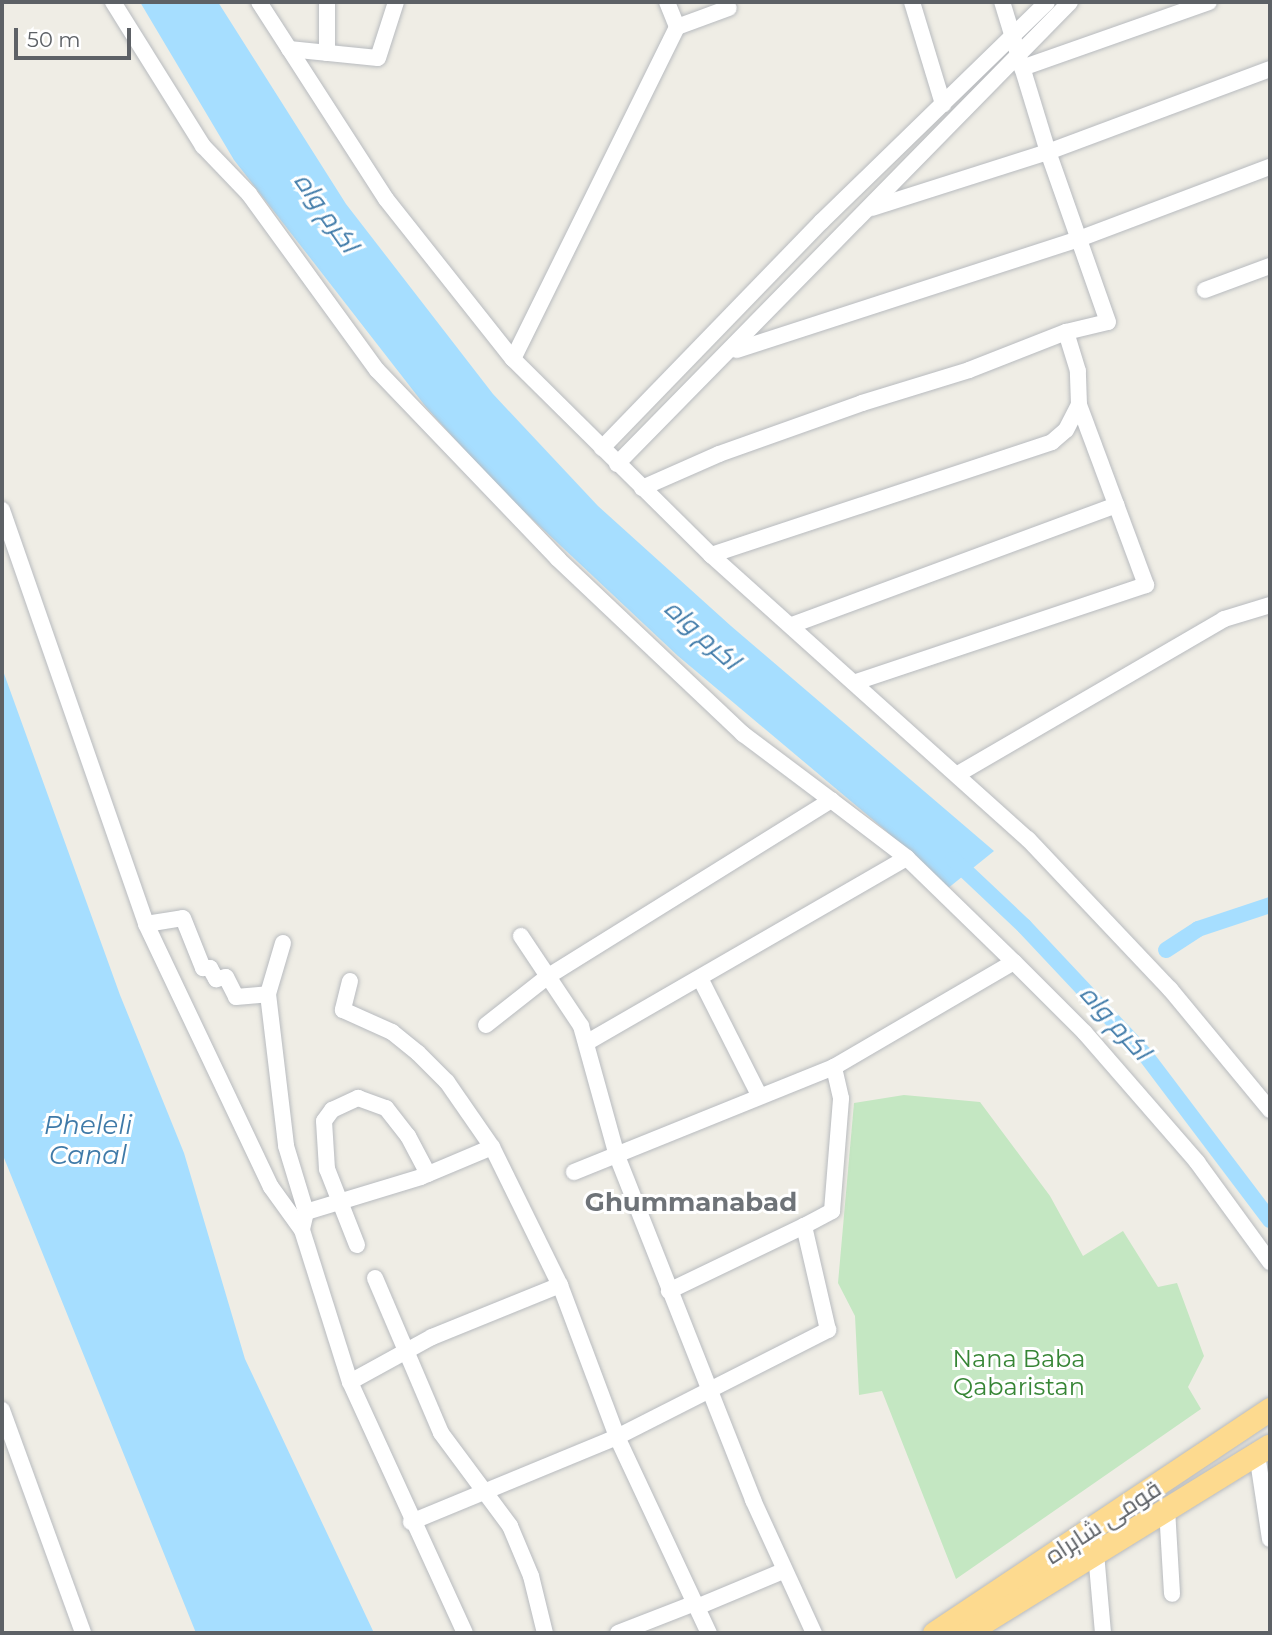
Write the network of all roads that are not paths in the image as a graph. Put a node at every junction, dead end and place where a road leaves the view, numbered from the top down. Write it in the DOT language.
graph roads {
  1 [pos="113,2"];
  2 [pos="259,2"];
  3 [pos="327,2"];
  4 [pos="396,2"];
  5 [pos="667,2"];
  6 [pos="912,2"];
  7 [pos="1002,2"];
  8 [pos="1047,2"];
  9 [pos="1070,2"];
  10 [pos="1209,2"];
  11 [pos="729,8"];
  12 [pos="677,27"];
  13 [pos="1012,37"];
  14 [pos="289,49"];
  15 [pos="327,53"];
  16 [pos="1021,61"];
  17 [pos="1270,69"];
  18 [pos="943,104"];
  19 [pos="1048,152"];
  20 [pos="1270,167"];
  21 [pos="869,208"];
  22 [pos="1079,239"];
  23 [pos="1270,266"];
  24 [pos="1205,290"];
  25 [pos="1066,332"];
  26 [pos="731,352"];
  27 [pos="513,359"];
  28 [pos="1079,405"];
  29 [pos="601,448"];
  30 [pos="617,464"];
  31 [pos="642,488"];
  32 [pos="1117,505"];
  33 [pos="2,510"];
  34 [pos="711,555"];
  35 [pos="1270,605"];
  36 [pos="792,625"];
  37 [pos="856,682"];
  38 [pos="958,774"];
  39 [pos="831,800"];
  40 [pos="907,858"];
  41 [pos="146,924"];
  42 [pos="521,936"];
  43 [pos="283,943"];
  44 [pos="1014,962"];
  45 [pos="547,977"];
  46 [pos="701,980"];
  47 [pos="350,981"];
  48 [pos="268,994"];
  49 [pos="486,1025"];
  50 [pos="586,1044"];
  51 [pos="834,1067"];
  52 [pos="759,1095"];
  53 [pos="1270,1110"];
  54 [pos="492,1147"];
  55 [pos="617,1156"];
  56 [pos="574,1172"];
  57 [pos="428,1174"];
  58 [pos="340,1202"];
  59 [pos="306,1212"];
  60 [pos="804,1226"];
  61 [pos="302,1230"];
  62 [pos="357,1245"];
  63 [pos="1270,1262"];
  64 [pos="375,1278"];
  65 [pos="560,1285"];
  66 [pos="670,1291"];
  67 [pos="407,1352"];
  68 [pos="350,1382"];
  69 [pos="712,1387"];
  70 [pos="2,1409"];
  71 [pos="1270,1409"];
  72 [pos="617,1437"];
  73 [pos="1264,1449"];
  74 [pos="485,1490"];
  75 [pos="1131,1503"];
  76 [pos="1167,1509"];
  77 [pos="411,1521"];
  78 [pos="1145,1523"];
  79 [pos="1270,1539"];
  80 [pos="1096,1553"];
  81 [pos="783,1571"];
  82 [pos="1172,1594"];
  83 [pos="696,1605"];
  84 [pos="83,1633"];
  85 [pos="465,1633"];
  86 [pos="545,1633"];
  87 [pos="618,1633"];
  88 [pos="709,1633"];
  89 [pos="814,1633"];
  90 [pos="934,1633"];
  91 [pos="966,1633"];
  92 [pos="1103,1633"];
  1 -- 39 [label="street"];
  2 -- 14 [label="street"];
  3 -- 15 [label="street"];
  4 -- 15 [label="street"];
  5 -- 12 [label="street"];
  6 -- 18 [label="street"];
  7 -- 13 [label="street"];
  8 -- 13 [label="street"];
  9 -- 16 [label="street"];
  10 -- 16 [label="street"];
  11 -- 12 [label="street"];
  12 -- 27 [label="street"];
  13 -- 16 [label="street"];
  13 -- 18 [label="street"];
  14 -- 15 [label="street"];
  14 -- 27 [label="street"];
  16 -- 19 [label="street"];
  16 -- 21 [label="street"];
  17 -- 19 [label="street"];
  18 -- 29 [label="street"];
  19 -- 21 [label="street"];
  19 -- 22 [label="street"];
  20 -- 22 [label="street"];
  21 -- 26 [label="street"];
  22 -- 25 [label="street"];
  22 -- 26 [label="street"];
  23 -- 24 [label="street"];
  25 -- 28 [label="street"];
  25 -- 31 [label="street"];
  26 -- 30 [label="street"];
  27 -- 29 [label="street"];
  28 -- 32 [label="street"];
  28 -- 34 [label="street"];
  29 -- 30 [label="street"];
  30 -- 31 [label="street"];
  31 -- 34 [label="street"];
  32 -- 36 [label="street"];
  32 -- 37 [label="street"];
  33 -- 41 [label="street"];
  34 -- 36 [label="street"];
  35 -- 38 [label="street"];
  36 -- 37 [label="street"];
  37 -- 38 [label="street"];
  38 -- 53 [label="street"];
  39 -- 40 [label="street"];
  39 -- 45 [label="street"];
  40 -- 44 [label="street"];
  40 -- 46 [label="street"];
  41 -- 48 [label="street"];
  41 -- 61 [label="street"];
  42 -- 45 [label="street"];
  43 -- 48 [label="street"];
  44 -- 51 [label="street"];
  44 -- 63 [label="street"];
  45 -- 49 [label="street"];
  45 -- 50 [label="street"];
  46 -- 50 [label="street"];
  46 -- 52 [label="street"];
  47 -- 54 [label="street"];
  48 -- 59 [label="street"];
  50 -- 55 [label="street"];
  51 -- 52 [label="street"];
  51 -- 60 [label="street"];
  52 -- 55 [label="street"];
  54 -- 57 [label="street"];
  54 -- 65 [label="street"];
  55 -- 56 [label="street"];
  55 -- 66 [label="street"];
  57 -- 58 [label="street"];
  57 -- 58 [label="street"];
  58 -- 59 [label="street"];
  58 -- 62 [label="street"];
  59 -- 61 [label="street"];
  60 -- 66 [label="street"];
  60 -- 69 [label="street"];
  61 -- 68 [label="street"];
  64 -- 67 [label="street"];
  65 -- 67 [label="street"];
  65 -- 72 [label="street"];
  66 -- 69 [label="street"];
  67 -- 68 [label="street"];
  67 -- 74 [label="street"];
  68 -- 77 [label="street"];
  69 -- 72 [label="street"];
  69 -- 81 [label="street"];
  70 -- 84 [label="street"];
  71 -- 75 [label="highway, قومی شاہراہ"];
  72 -- 74 [label="street"];
  72 -- 83 [label="street"];
  73 -- 76 [label="highway, قومی شاہراہ"];
  73 -- 79 [label="street"];
  74 -- 77 [label="street"];
  74 -- 86 [label="street"];
  75 -- 78 [label="highway"];
  75 -- 90 [label="highway, قومی شاہراہ"];
  76 -- 78 [label="highway, قومی شاہراہ"];
  76 -- 82 [label="street"];
  77 -- 85 [label="street"];
  78 -- 80 [label="highway, قومی شاہراہ"];
  80 -- 91 [label="highway, قومی شاہراہ"];
  80 -- 92 [label="street"];
  81 -- 83 [label="street"];
  81 -- 89 [label="street"];
  83 -- 87 [label="street"];
  83 -- 88 [label="street"];
}
